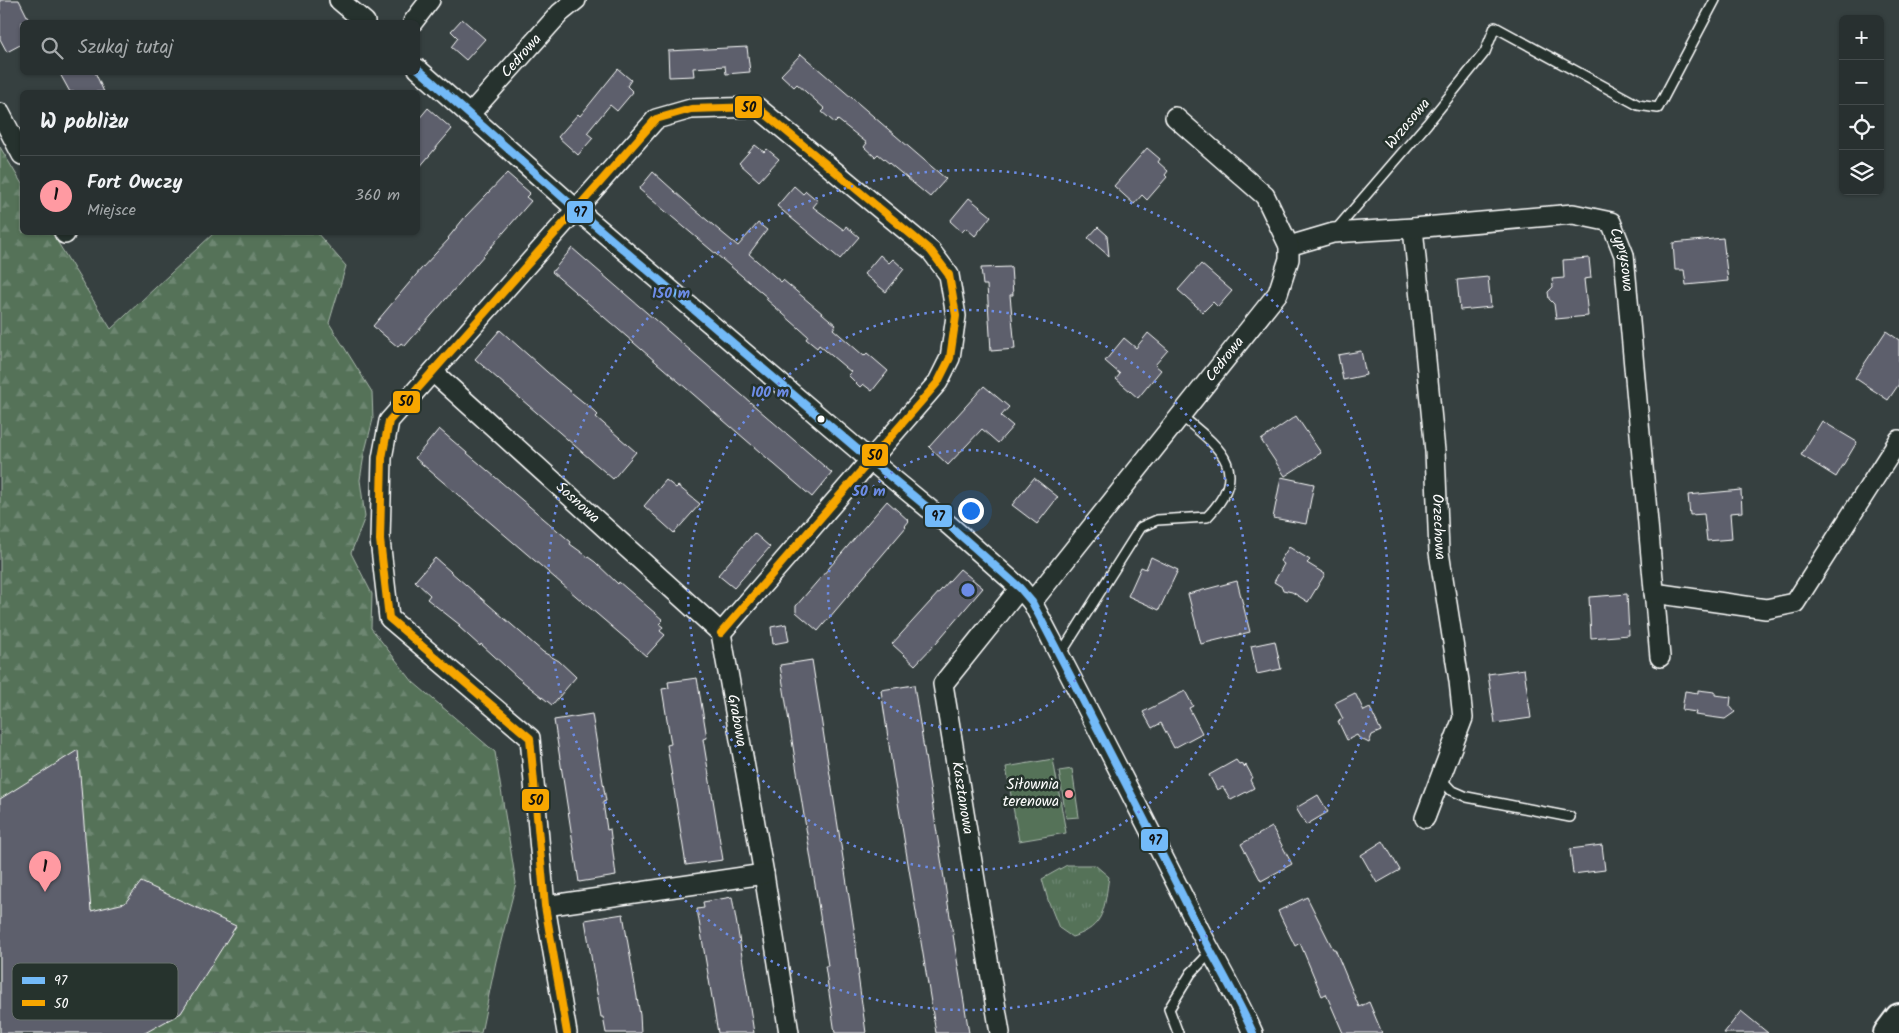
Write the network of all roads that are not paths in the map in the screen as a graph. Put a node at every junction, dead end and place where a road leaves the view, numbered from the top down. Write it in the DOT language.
graph roads {
  1 [pos="339,0"];
  2 [pos="430,0"];
  3 [pos="576,0"];
  4 [pos="1715,0"];
  5 [pos="363,20"];
  6 [pos="415,20"];
  7 [pos="420,70"];
  8 [pos="0,113"];
  9 [pos="469,115"];
  10 [pos="1175,117"];
  11 [pos="20,151"];
  12 [pos="576,209"];
  13 [pos="1413,228"];
  14 [pos="1333,233"];
  15 [pos="1289,246"];
  16 [pos="433,372"];
  17 [pos="1180,416"];
  18 [pos="1899,440"];
  19 [pos="870,460"];
  20 [pos="1654,593"];
  21 [pos="1026,595"];
  22 [pos="721,633"];
  23 [pos="1060,655"];
  24 [pos="1660,657"];
  25 [pos="1441,779"];
  26 [pos="1570,817"];
  27 [pos="1425,818"];
  28 [pos="764,874"];
  29 [pos="545,906"];
  30 [pos="1211,952"];
  31 [pos="1899,1018"];
  32 [pos="567,1033"];
  33 [pos="789,1033"];
  34 [pos="1000,1033"];
  35 [pos="1178,1033"];
  36 [pos="1253,1033"];
  37 [pos="1887,1033"];
  1 -- 5 [label="street"];
  2 -- 6 [label="street"];
  3 -- 9 [label="street, Cedrowa"];
  4 -- 14 [label="lane, Wrzosowa"];
  7 -- 9 [label="street"];
  8 -- 11 [label="street"];
  9 -- 12 [label="street"];
  10 -- 15 [label="street"];
  12 -- 16 [label="street"];
  12 -- 19 [label="street"];
  12 -- 19 [label="street"];
  13 -- 14 [label="street, Cyprysowa"];
  13 -- 20 [label="street, Cyprysowa"];
  13 -- 25 [label="street, Orzechowa"];
  14 -- 15 [label="street, Cyprysowa"];
  15 -- 17 [label="street, Cedrowa"];
  16 -- 22 [label="street, Sosnowa"];
  16 -- 29 [label="street"];
  17 -- 21 [label="street, Cedrowa"];
  17 -- 23 [label="lane"];
  18 -- 20 [label="street"];
  19 -- 21 [label="street"];
  19 -- 22 [label="street"];
  20 -- 24 [label="street, Cyprysowa"];
  21 -- 23 [label="street"];
  21 -- 34 [label="street, Kasztanowa"];
  22 -- 28 [label="street, Grabowa"];
  23 -- 30 [label="street"];
  25 -- 26 [label="lane"];
  25 -- 27 [label="street, Orzechowa"];
  28 -- 29 [label="street"];
  28 -- 33 [label="street, Grabowa"];
  29 -- 32 [label="street"];
  30 -- 35 [label="lane"];
  30 -- 36 [label="street"];
  31 -- 37 [label="street"];
}
